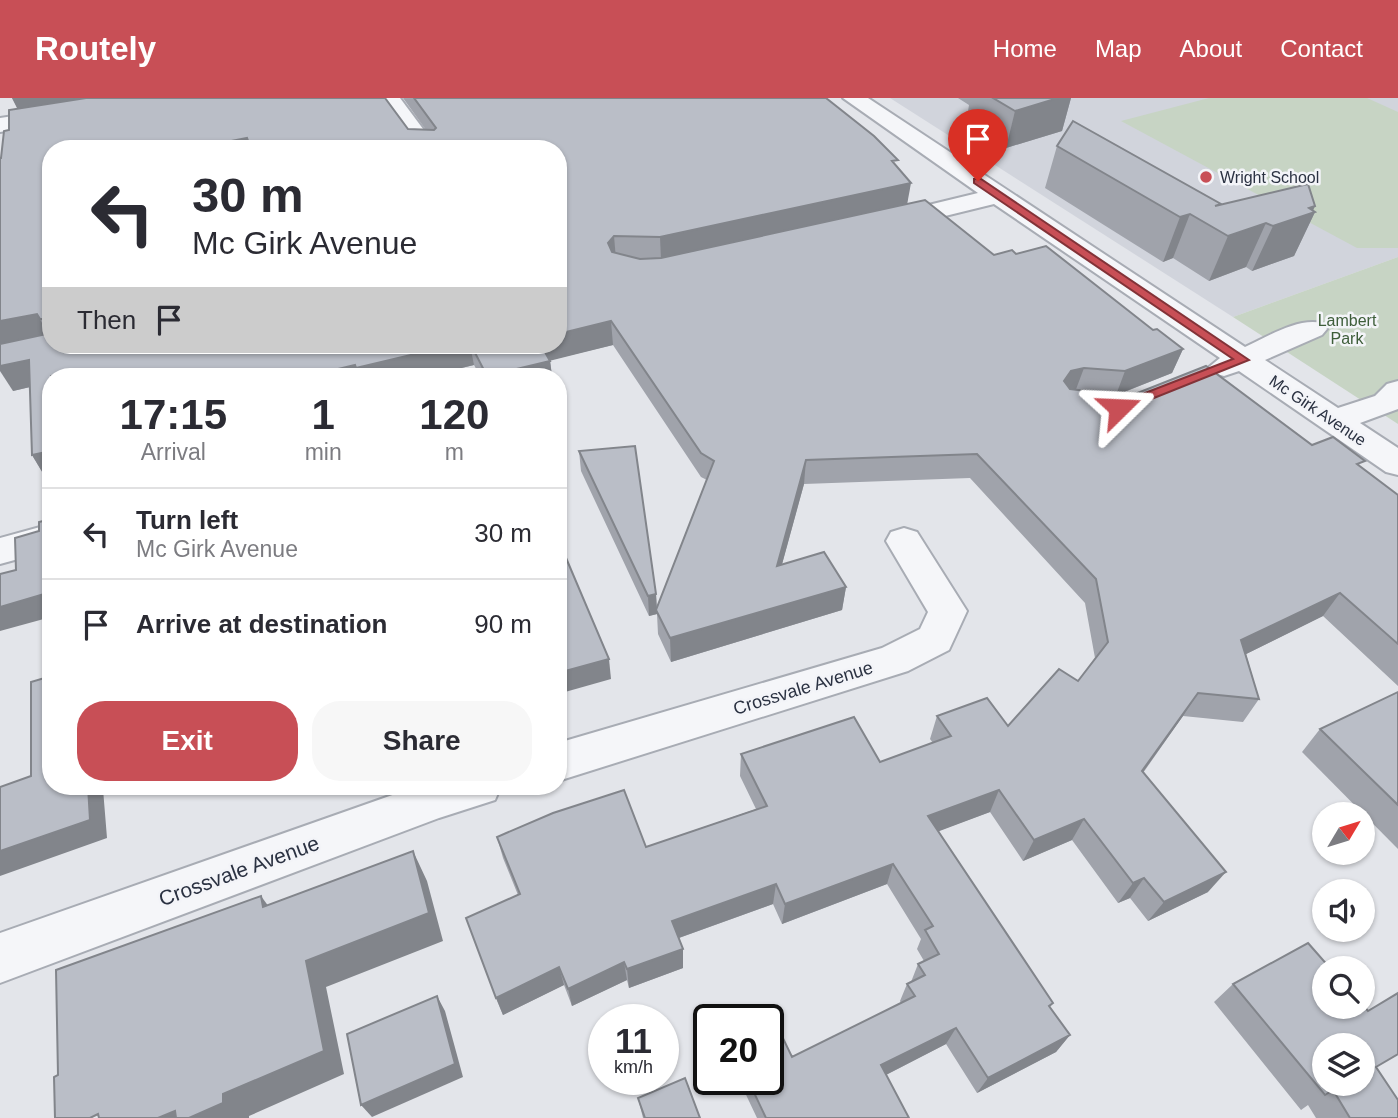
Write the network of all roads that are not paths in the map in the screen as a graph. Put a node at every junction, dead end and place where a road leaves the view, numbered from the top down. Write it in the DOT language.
graph roads {
  1 [pos="389,98"];
  2 [pos="854,98"];
  3 [pos="79,113"];
  4 [pos="0,125"];
  5 [pos="420,140"];
  6 [pos="999,195"];
  7 [pos="865,228"];
  8 [pos="1312,329"];
  9 [pos="1242,360"];
  10 [pos="1193,379"];
  11 [pos="1398,391"];
  12 [pos="1333,421"];
  13 [pos="1398,464"];
  14 [pos="42,539"];
  15 [pos="904,541"];
  16 [pos="0,551"];
  17 [pos="567,759"];
  18 [pos="449,795"];
  19 [pos="0,958"];
  1 -- 5 [label="street"];
  2 -- 6 [label="street, Mc Girk Avenue"];
  3 -- 4 [label="street"];
  6 -- 7 [label="street"];
  6 -- 9 [label="street, Mc Girk Avenue"];
  8 -- 9 [label="street"];
  9 -- 10 [label="street"];
  9 -- 12 [label="street, Mc Girk Avenue"];
  11 -- 12 [label="street"];
  12 -- 13 [label="street, Mc Girk Avenue"];
  14 -- 16 [label="street"];
  15 -- 17 [label="street, Crossvale Avenue"];
  18 -- 19 [label="street, Crossvale Avenue"];
}
